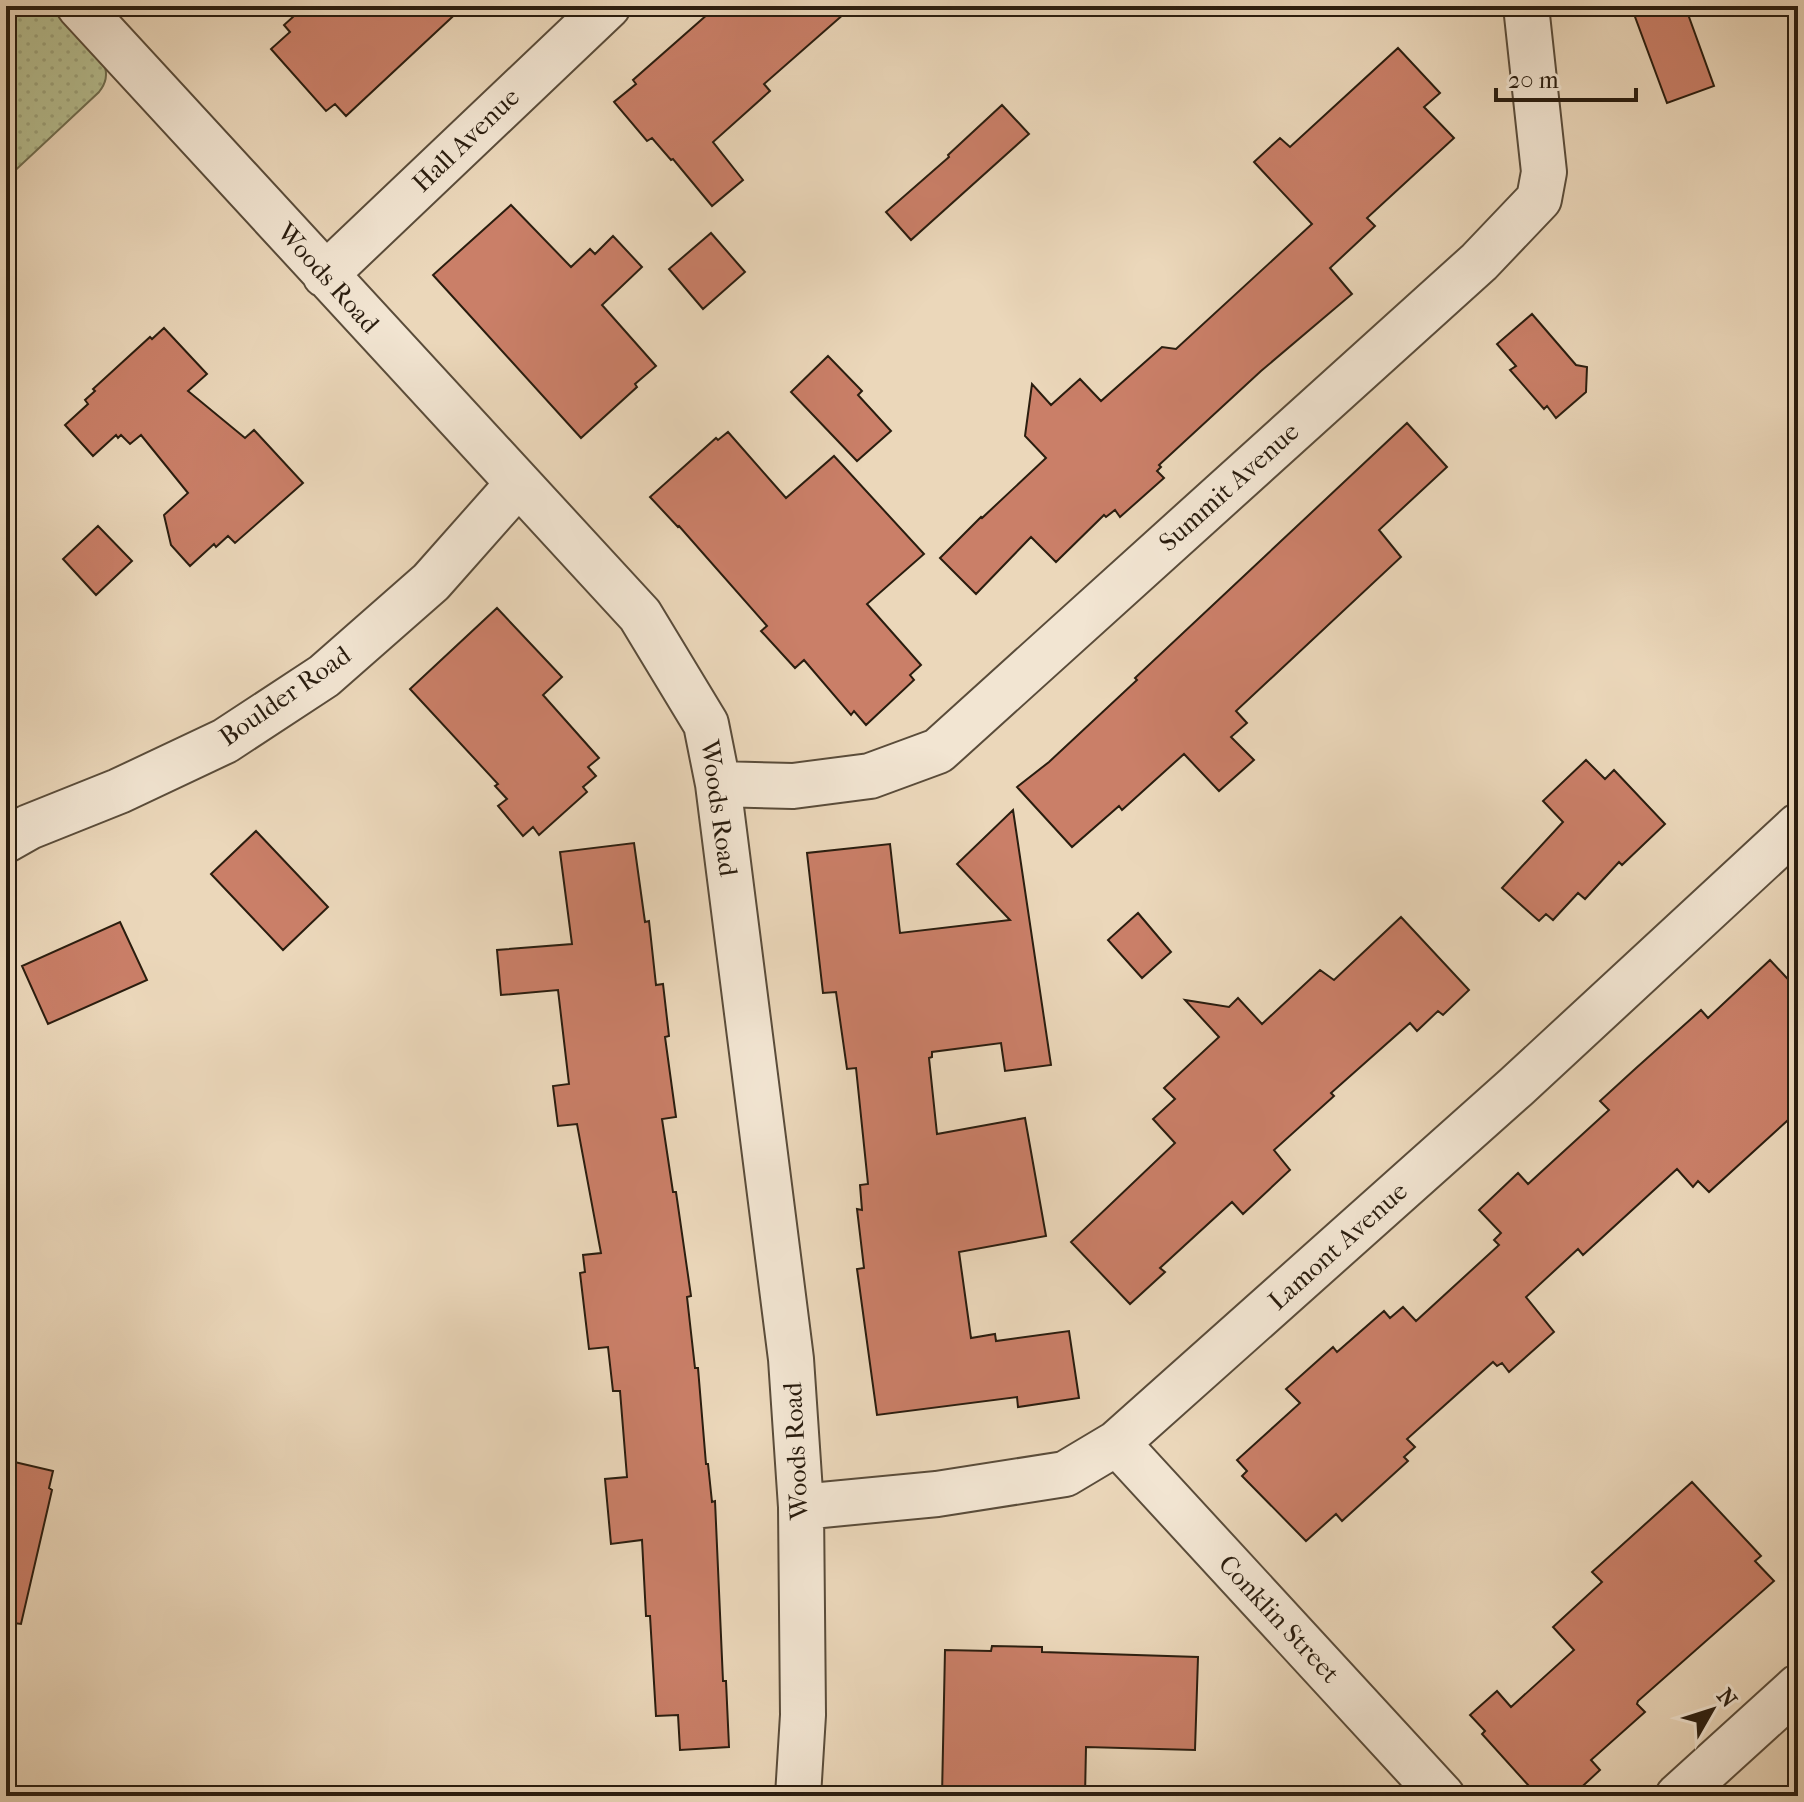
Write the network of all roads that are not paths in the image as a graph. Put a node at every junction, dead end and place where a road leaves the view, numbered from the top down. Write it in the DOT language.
graph roads {
  1 [pos="79,6"];
  2 [pos="608,6"];
  3 [pos="1526,6"];
  4 [pos="325,275"];
  5 [pos="517,485"];
  6 [pos="718,784"];
  7 [pos="1798,826"];
  8 [pos="6,840"];
  9 [pos="1117,1443"];
  10 [pos="801,1507"];
  11 [pos="1798,1687"];
  12 [pos="798,1796"];
  13 [pos="1442,1796"];
  14 [pos="1678,1796"];
  1 -- 4 [label="street, Woods Road"];
  2 -- 4 [label="street, Hall Avenue"];
  3 -- 6 [label="street, Summit Avenue"];
  4 -- 5 [label="street, Woods Road"];
  5 -- 6 [label="street, Woods Road"];
  5 -- 8 [label="street, Boulder Road"];
  6 -- 10 [label="street, Woods Road"];
  7 -- 9 [label="street, Lamont Avenue"];
  9 -- 10 [label="street, Lamont Avenue"];
  9 -- 13 [label="street, Conklin Street"];
  10 -- 12 [label="street, Woods Road"];
  11 -- 14 [label="street"];
}
